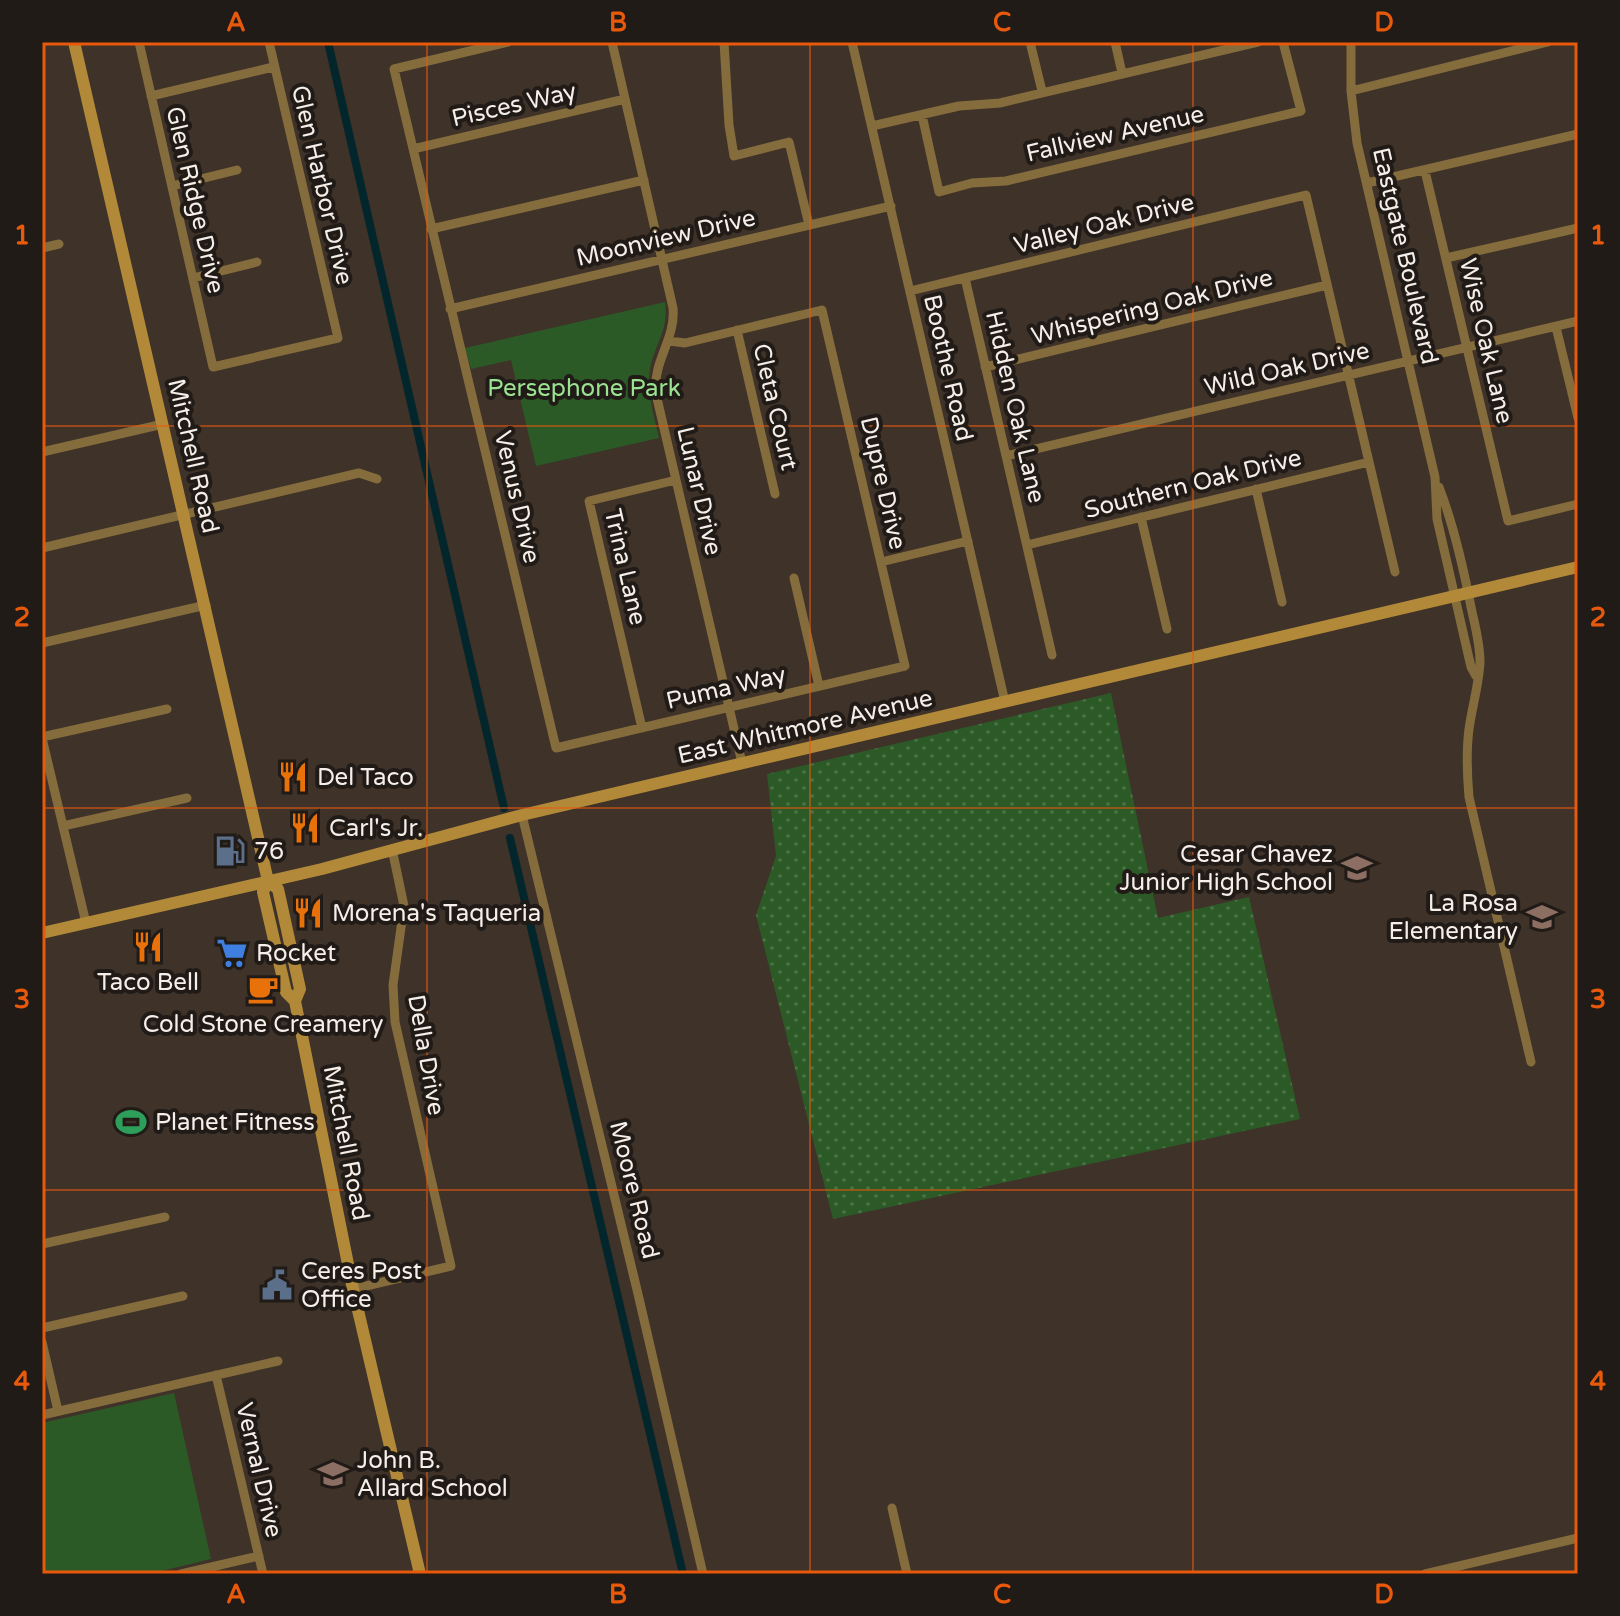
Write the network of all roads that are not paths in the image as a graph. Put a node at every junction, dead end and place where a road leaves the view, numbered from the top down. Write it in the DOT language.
graph roads {
  1 [pos="74,42"];
  2 [pos="139,42"];
  3 [pos="269,42"];
  4 [pos="508,42"];
  5 [pos="612,42"];
  6 [pos="724,42"];
  7 [pos="852,42"];
  8 [pos="1030,42"];
  9 [pos="1115,42"];
  10 [pos="1198,42"];
  11 [pos="1258,42"];
  12 [pos="1283,42"];
  13 [pos="1351,42"];
  14 [pos="1548,42"];
  15 [pos="1201,55"];
  16 [pos="273,67"];
  17 [pos="1122,73"];
  18 [pos="1042,91"];
  19 [pos="1351,91"];
  20 [pos="151,96"];
  21 [pos="625,99"];
  22 [pos="922,115"];
  23 [pos="872,126"];
  24 [pos="1578,134"];
  25 [pos="413,149"];
  26 [pos="237,170"];
  27 [pos="1425,171"];
  28 [pos="644,180"];
  29 [pos="1367,183"];
  30 [pos="172,186"];
  31 [pos="891,206"];
  32 [pos="809,225"];
  33 [pos="1578,228"];
  34 [pos="431,229"];
  35 [pos="59,244"];
  36 [pos="42,248"];
  37 [pos="1446,258"];
  38 [pos="663,260"];
  39 [pos="257,262"];
  40 [pos="193,278"];
  41 [pos="965,278"];
  42 [pos="1327,285"];
  43 [pos="910,291"];
  44 [pos="450,309"];
  45 [pos="1578,321"];
  46 [pos="1556,327"];
  47 [pos="737,330"];
  48 [pos="669,341"];
  49 [pos="1467,347"];
  50 [pos="1409,361"];
  51 [pos="213,367"];
  52 [pos="985,367"];
  53 [pos="1349,375"];
  54 [pos="1578,418"];
  55 [pos="163,424"];
  56 [pos="42,450"];
  57 [pos="1006,456"];
  58 [pos="1369,462"];
  59 [pos="377,479"];
  60 [pos="676,480"];
  61 [pos="1256,489"];
  62 [pos="775,494"];
  63 [pos="1578,504"];
  64 [pos="184,515"];
  65 [pos="1141,517"];
  66 [pos="968,541"];
  67 [pos="1027,545"];
  68 [pos="42,548"];
  69 [pos="881,562"];
  70 [pos="1578,567"];
  71 [pos="1395,572"];
  72 [pos="794,578"];
  73 [pos="1462,594"];
  74 [pos="1282,602"];
  75 [pos="206,605"];
  76 [pos="1167,629"];
  77 [pos="42,643"];
  78 [pos="1052,655"];
  79 [pos="905,666"];
  80 [pos="819,686"];
  81 [pos="1005,702"];
  82 [pos="729,707"];
  83 [pos="167,709"];
  84 [pos="642,728"];
  85 [pos="42,737"];
  86 [pos="556,748"];
  87 [pos="742,763"];
  88 [pos="187,798"];
  89 [pos="522,815"];
  90 [pos="63,826"];
  91 [pos="392,849"];
  92 [pos="268,881"];
  93 [pos="86,923"];
  94 [pos="42,933"];
  95 [pos="1531,1062"];
  96 [pos="165,1217"];
  97 [pos="42,1244"];
  98 [pos="353,1289"];
  99 [pos="183,1296"];
  100 [pos="42,1328"];
  101 [pos="42,1342"];
  102 [pos="278,1361"];
  103 [pos="216,1375"];
  104 [pos="58,1411"];
  105 [pos="42,1415"];
  106 [pos="892,1508"];
  107 [pos="1578,1538"];
  108 [pos="259,1556"];
  109 [pos="181,1574"];
  110 [pos="263,1574"];
  111 [pos="420,1574"];
  112 [pos="703,1574"];
  113 [pos="907,1574"];
  114 [pos="1425,1574"];
  1 -- 55 [label="main road, Mitchell Road"];
  2 -- 20 [label="street, Glen Ridge Drive"];
  3 -- 16 [label="street, Glen Harbor Drive"];
  4 -- 25 [label="street, Venus Drive"];
  5 -- 21 [label="street, Lunar Drive"];
  6 -- 32 [label="street"];
  7 -- 23 [label="street, Boothe Road"];
  8 -- 18 [label="street"];
  9 -- 17 [label="street"];
  10 -- 15 [label="street"];
  11 -- 15 [label="street"];
  12 -- 22 [label="street, Fallview Avenue"];
  13 -- 19 [label="street, Eastgate Boulevard"];
  14 -- 19 [label="street"];
  15 -- 17 [label="street"];
  16 -- 20 [label="street"];
  16 -- 51 [label="street, Glen Harbor Drive"];
  17 -- 18 [label="street"];
  18 -- 22 [label="street"];
  19 -- 29 [label="street, Eastgate Boulevard"];
  20 -- 30 [label="street, Glen Ridge Drive"];
  21 -- 25 [label="street, Pisces Way"];
  21 -- 28 [label="street, Lunar Drive"];
  22 -- 23 [label="street"];
  23 -- 31 [label="street, Boothe Road"];
  24 -- 27 [label="street"];
  25 -- 34 [label="street, Venus Drive"];
  26 -- 30 [label="street"];
  27 -- 29 [label="street"];
  27 -- 37 [label="street, Wise Oak Lane"];
  28 -- 34 [label="street"];
  28 -- 38 [label="street, Lunar Drive"];
  29 -- 50 [label="street, Eastgate Boulevard"];
  30 -- 40 [label="street, Glen Ridge Drive"];
  31 -- 32 [label="street, Moonview Drive"];
  31 -- 43 [label="street, Boothe Road"];
  32 -- 38 [label="street, Moonview Drive"];
  33 -- 37 [label="street"];
  34 -- 44 [label="street, Venus Drive"];
  35 -- 36 [label="street"];
  37 -- 49 [label="street, Wise Oak Lane"];
  38 -- 44 [label="street, Moonview Drive"];
  38 -- 48 [label="street, Lunar Drive"];
  39 -- 40 [label="street"];
  40 -- 51 [label="street, Glen Ridge Drive"];
  41 -- 42 [label="street, Valley Oak Drive"];
  41 -- 43 [label="street, Valley Oak Drive"];
  41 -- 52 [label="street, Hidden Oak Lane"];
  42 -- 52 [label="street, Whispering Oak Drive"];
  42 -- 53 [label="street"];
  43 -- 66 [label="street, Boothe Road"];
  44 -- 86 [label="street, Venus Drive"];
  45 -- 46 [label="street, Wild Oak Drive"];
  46 -- 49 [label="street, Wild Oak Drive"];
  46 -- 54 [label="street"];
  47 -- 48 [label="street"];
  47 -- 62 [label="street, Cleta Court"];
  47 -- 69 [label="street, Dupre Drive"];
  48 -- 60 [label="street, Lunar Drive"];
  49 -- 50 [label="street, Wild Oak Drive"];
  49 -- 63 [label="street, Wise Oak Lane"];
  50 -- 53 [label="street, Wild Oak Drive"];
  50 -- 73 [label="street, Eastgate Boulevard"];
  52 -- 57 [label="street, Hidden Oak Lane"];
  53 -- 57 [label="street, Wild Oak Drive"];
  53 -- 58 [label="street"];
  55 -- 56 [label="street"];
  55 -- 64 [label="main road, Mitchell Road"];
  57 -- 67 [label="street, Hidden Oak Lane"];
  58 -- 61 [label="street, Southern Oak Drive"];
  58 -- 71 [label="street"];
  59 -- 64 [label="street"];
  60 -- 82 [label="street, Lunar Drive"];
  60 -- 84 [label="street, Trina Lane"];
  61 -- 65 [label="street, Southern Oak Drive"];
  61 -- 74 [label="street"];
  64 -- 68 [label="street"];
  64 -- 75 [label="main road, Mitchell Road"];
  65 -- 67 [label="street, Southern Oak Drive"];
  65 -- 76 [label="street"];
  66 -- 69 [label="street"];
  66 -- 81 [label="street, Boothe Road"];
  67 -- 78 [label="street, Hidden Oak Lane"];
  69 -- 79 [label="street, Dupre Drive"];
  70 -- 73 [label="main road, East Whitmore Avenue"];
  72 -- 80 [label="street"];
  73 -- 81 [label="main road, East Whitmore Avenue"];
  73 -- 95 [label="street, Eastgate Boulevard"];
  75 -- 77 [label="street"];
  75 -- 92 [label="main road, Mitchell Road"];
  79 -- 80 [label="street, Puma Way"];
  80 -- 82 [label="street, Puma Way"];
  81 -- 87 [label="main road, East Whitmore Avenue"];
  82 -- 84 [label="street, Puma Way"];
  82 -- 87 [label="street, Lunar Drive"];
  83 -- 85 [label="street"];
  84 -- 86 [label="street, Puma Way"];
  85 -- 90 [label="street"];
  87 -- 89 [label="main road, East Whitmore Avenue"];
  88 -- 90 [label="street"];
  89 -- 91 [label="main road, East Whitmore Avenue"];
  89 -- 112 [label="street, Moore Road"];
  90 -- 93 [label="street"];
  91 -- 92 [label="main road, East Whitmore Avenue"];
  91 -- 98 [label="street, Della Drive"];
  92 -- 93 [label="main road, East Whitmore Avenue"];
  92 -- 98 [label="main road, Mitchell Road"];
  93 -- 94 [label="main road, East Whitmore Avenue"];
  96 -- 97 [label="street"];
  98 -- 111 [label="main road, Mitchell Road"];
  99 -- 100 [label="street"];
  101 -- 104 [label="street"];
  102 -- 103 [label="street"];
  103 -- 104 [label="street"];
  103 -- 108 [label="street, Vernal Drive"];
  104 -- 105 [label="street"];
  106 -- 113 [label="street"];
  107 -- 114 [label="street"];
  108 -- 109 [label="street"];
  108 -- 110 [label="street, Vernal Drive"];
}
